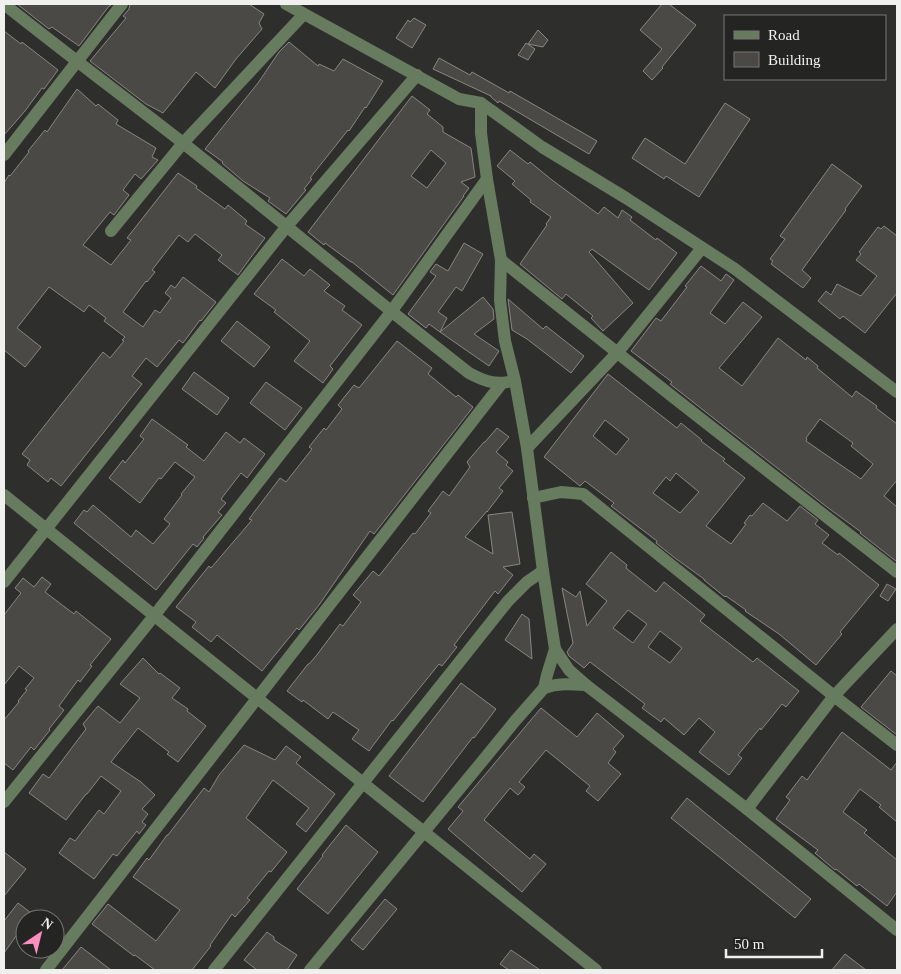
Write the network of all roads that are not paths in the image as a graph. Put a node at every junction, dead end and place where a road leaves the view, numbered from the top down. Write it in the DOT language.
graph roads {
  1 [pos="4,4"];
  2 [pos="122,4"];
  3 [pos="286,4"];
  4 [pos="304,14"];
  5 [pos="76,61"];
  6 [pos="417,75"];
  7 [pos="481,103"];
  8 [pos="183,143"];
  9 [pos="4,155"];
  10 [pos="487,179"];
  11 [pos="287,226"];
  12 [pos="111,231"];
  13 [pos="702,248"];
  14 [pos="501,260"];
  15 [pos="391,312"];
  16 [pos="618,352"];
  17 [pos="515,381"];
  18 [pos="502,383"];
  19 [pos="897,392"];
  20 [pos="527,448"];
  21 [pos="4,495"];
  22 [pos="533,498"];
  23 [pos="46,529"];
  24 [pos="543,571"];
  25 [pos="897,572"];
  26 [pos="4,582"];
  27 [pos="154,616"];
  28 [pos="897,629"];
  29 [pos="555,649"];
  30 [pos="586,686"];
  31 [pos="544,688"];
  32 [pos="834,696"];
  33 [pos="258,698"];
  34 [pos="897,745"];
  35 [pos="362,783"];
  36 [pos="4,802"];
  37 [pos="747,809"];
  38 [pos="424,833"];
  39 [pos="897,930"];
  40 [pos="46,970"];
  41 [pos="214,970"];
  42 [pos="310,970"];
  43 [pos="596,970"];
  1 -- 5 [label="street"];
  2 -- 5 [label="street"];
  3 -- 4 [label="street"];
  4 -- 6 [label="street"];
  4 -- 8 [label="street"];
  5 -- 8 [label="street"];
  5 -- 9 [label="street"];
  6 -- 7 [label="street"];
  6 -- 11 [label="street"];
  7 -- 10 [label="street"];
  7 -- 13 [label="street"];
  8 -- 11 [label="street"];
  8 -- 12 [label="street"];
  10 -- 14 [label="street"];
  10 -- 15 [label="street"];
  11 -- 15 [label="street"];
  11 -- 23 [label="street"];
  13 -- 16 [label="street"];
  13 -- 19 [label="street"];
  14 -- 16 [label="street"];
  14 -- 17 [label="street"];
  15 -- 18 [label="street"];
  15 -- 27 [label="street"];
  16 -- 20 [label="street"];
  16 -- 25 [label="street"];
  17 -- 18 [label="street"];
  17 -- 20 [label="street"];
  18 -- 33 [label="street"];
  20 -- 22 [label="street"];
  21 -- 23 [label="street"];
  22 -- 24 [label="street"];
  22 -- 32 [label="street"];
  23 -- 26 [label="street"];
  23 -- 27 [label="street"];
  24 -- 29 [label="street"];
  24 -- 35 [label="street"];
  27 -- 33 [label="street"];
  27 -- 36 [label="street"];
  28 -- 32 [label="street"];
  29 -- 30 [label="street"];
  29 -- 31 [label="street"];
  30 -- 31 [label="street"];
  30 -- 37 [label="street"];
  31 -- 38 [label="street"];
  32 -- 34 [label="street"];
  32 -- 37 [label="street"];
  33 -- 35 [label="street"];
  33 -- 40 [label="street"];
  35 -- 38 [label="street"];
  35 -- 41 [label="street"];
  37 -- 39 [label="street"];
  38 -- 42 [label="street"];
  38 -- 43 [label="street"];
}
